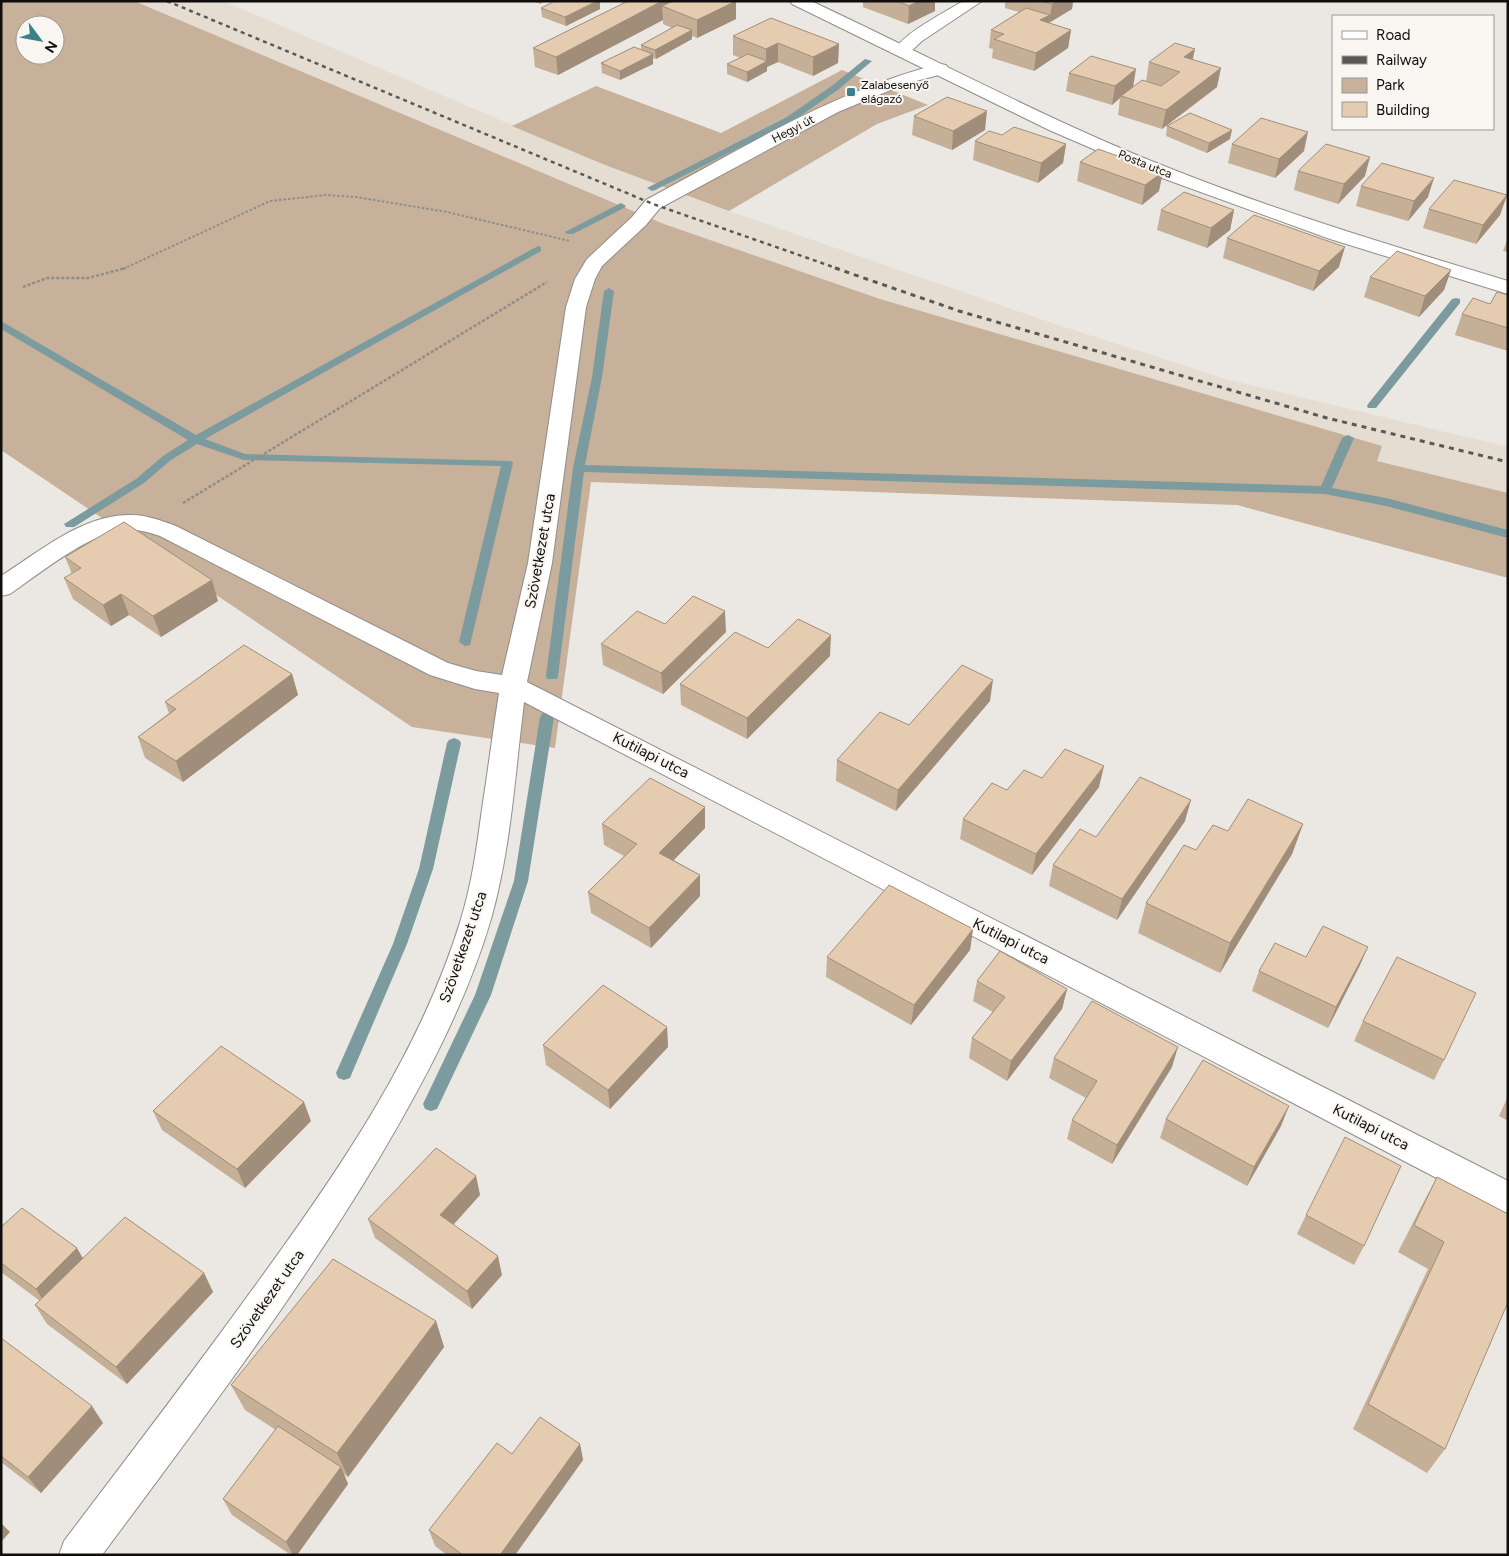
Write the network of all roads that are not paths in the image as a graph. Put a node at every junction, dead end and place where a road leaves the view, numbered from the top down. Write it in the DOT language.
graph roads {
  1 [pos="798,1"];
  2 [pos="974,1"];
  3 [pos="902,50"];
  4 [pos="940,69"];
  5 [pos="653,204"];
  6 [pos="1508,288"];
  7 [pos="1,588"];
  8 [pos="513,686"];
  9 [pos="1508,1198"];
  10 [pos="78,1555"];
  1 -- 3 [label="street, Posta utca"];
  2 -- 3 [label="street"];
  3 -- 4 [label="street, Posta utca"];
  4 -- 5 [label="street, Hegyi út"];
  4 -- 6 [label="street, Posta utca"];
  5 -- 8 [label="street, Szövetkezet utca"];
  7 -- 8 [label="street, Kutilapi utca"];
  8 -- 9 [label="street, Kutilapi utca"];
  8 -- 10 [label="street, Szövetkezet utca"];
}
